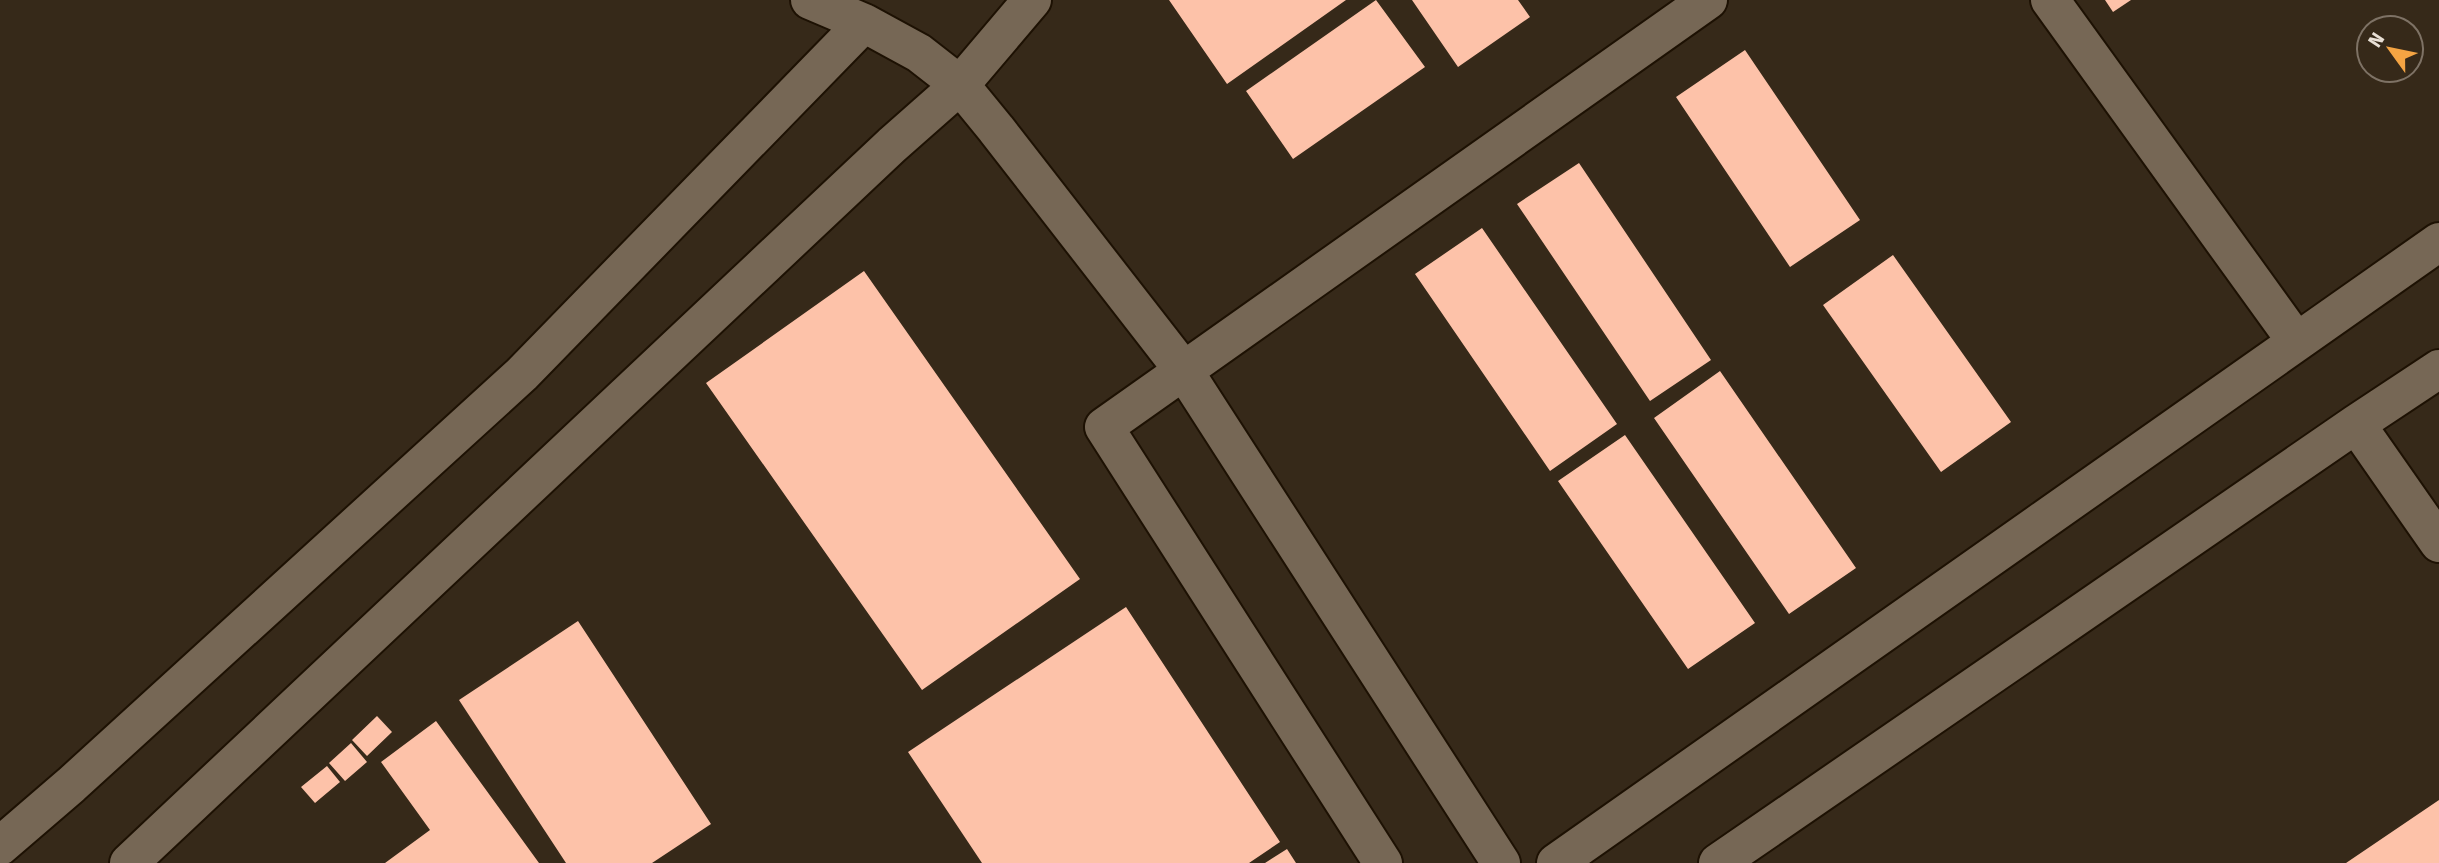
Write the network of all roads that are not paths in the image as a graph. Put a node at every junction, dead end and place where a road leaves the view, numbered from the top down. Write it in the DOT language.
graph roads {
  1 [pos="810,0"];
  2 [pos="1032,0"];
  3 [pos="1708,0"];
  4 [pos="2050,0"];
  5 [pos="864,23"];
  6 [pos="960,85"];
  7 [pos="2439,242"];
  8 [pos="2296,341"];
  9 [pos="2439,369"];
  10 [pos="1184,371"];
  11 [pos="2357,424"];
  12 [pos="2439,542"];
  13 [pos="0,846"];
  14 [pos="129,863"];
  15 [pos="1383,863"];
  16 [pos="1501,863"];
  17 [pos="1556,863"];
  18 [pos="1718,863"];
  1 -- 5 [label="street"];
  2 -- 6 [label="street"];
  3 -- 10 [label="street"];
  4 -- 8 [label="street"];
  5 -- 6 [label="street"];
  5 -- 13 [label="street"];
  6 -- 10 [label="street"];
  6 -- 14 [label="street"];
  7 -- 8 [label="street"];
  8 -- 17 [label="street"];
  9 -- 11 [label="street"];
  10 -- 15 [label="street"];
  10 -- 16 [label="street"];
  11 -- 12 [label="street"];
  11 -- 18 [label="street"];
}
